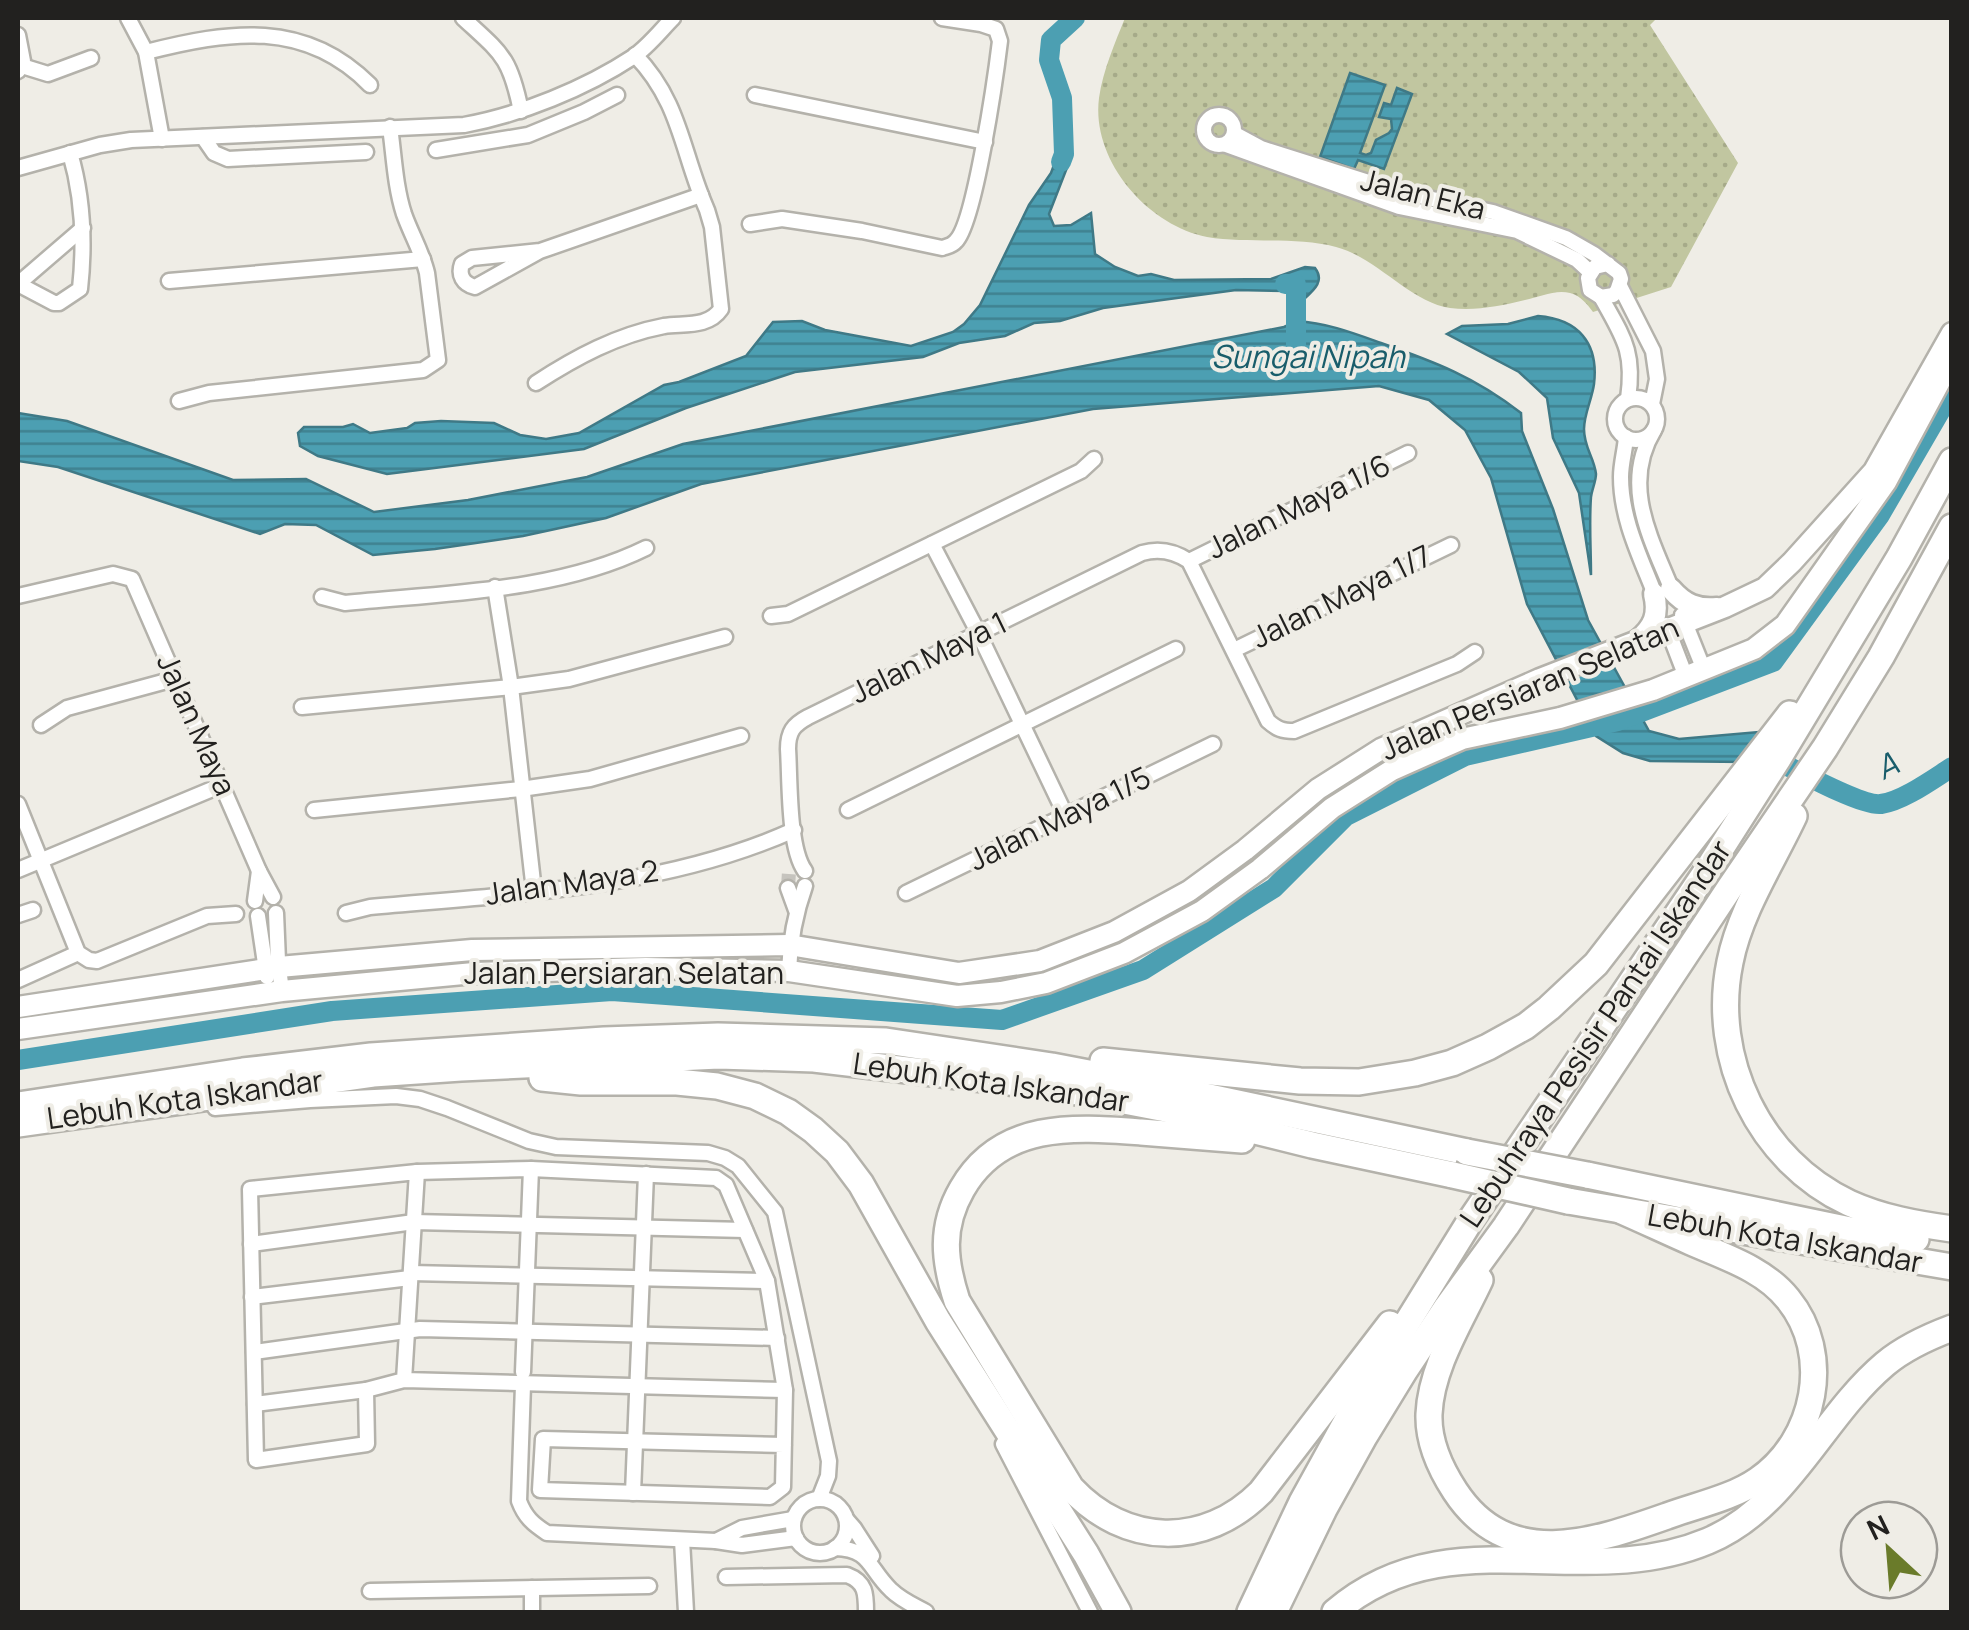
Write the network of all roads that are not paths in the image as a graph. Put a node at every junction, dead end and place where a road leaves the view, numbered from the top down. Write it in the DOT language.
graph roads {
  1 [pos="128,18"];
  2 [pos="463,18"];
  3 [pos="673,18"];
  4 [pos="942,18"];
  5 [pos="18,35"];
  6 [pos="146,52"];
  7 [pos="636,55"];
  8 [pos="91,58"];
  9 [pos="20,68"];
  10 [pos="370,85"];
  11 [pos="574,89"];
  12 [pos="616,95"];
  13 [pos="755,95"];
  14 [pos="522,111"];
  15 [pos="584,112"];
  16 [pos="464,125"];
  17 [pos="390,128"];
  18 [pos="317,131"];
  19 [pos="203,137"];
  20 [pos="162,139"];
  21 [pos="984,142"];
  22 [pos="469,146"];
  23 [pos="436,150"];
  24 [pos="70,152"];
  25 [pos="366,152"];
  26 [pos="319,154"];
  27 [pos="18,168"];
  28 [pos="700,195"];
  29 [pos="750,224"];
  30 [pos="83,228"];
  31 [pos="540,250"];
  32 [pos="423,260"];
  33 [pos="1608,264"];
  34 [pos="1590,272"];
  35 [pos="169,281"];
  36 [pos="18,284"];
  37 [pos="1620,286"];
  38 [pos="1601,297"];
  39 [pos="1952,333"];
  40 [pos="1952,359"];
  41 [pos="536,383"];
  42 [pos="1628,398"];
  43 [pos="179,402"];
  44 [pos="1652,404"];
  45 [pos="1654,430"];
  46 [pos="1626,438"];
  47 [pos="1408,452"];
  48 [pos="1094,459"];
  49 [pos="1952,460"];
  50 [pos="1952,527"];
  51 [pos="932,544"];
  52 [pos="1450,545"];
  53 [pos="646,548"];
  54 [pos="1189,561"];
  55 [pos="1792,562"];
  56 [pos="1816,578"];
  57 [pos="496,587"];
  58 [pos="1663,591"];
  59 [pos="18,596"];
  60 [pos="322,597"];
  61 [pos="1726,607"];
  62 [pos="771,616"];
  63 [pos="1676,626"];
  64 [pos="979,634"];
  65 [pos="725,636"];
  66 [pos="1853,636"];
  67 [pos="1629,644"];
  68 [pos="1176,650"];
  69 [pos="1234,650"];
  70 [pos="1475,652"];
  71 [pos="1695,673"];
  72 [pos="174,679"];
  73 [pos="511,687"];
  74 [pos="302,707"];
  75 [pos="41,725"];
  76 [pos="1022,725"];
  77 [pos="741,736"];
  78 [pos="1213,744"];
  79 [pos="1826,748"];
  80 [pos="222,785"];
  81 [pos="521,789"];
  82 [pos="18,804"];
  83 [pos="314,810"];
  84 [pos="848,810"];
  85 [pos="1066,816"];
  86 [pos="794,830"];
  87 [pos="41,860"];
  88 [pos="18,870"];
  89 [pos="259,870"];
  90 [pos="788,888"];
  91 [pos="534,892"];
  92 [pos="906,893"];
  93 [pos="33,910"];
  94 [pos="796,910"];
  95 [pos="346,913"];
  96 [pos="236,914"];
  97 [pos="18,915"];
  98 [pos="790,945"];
  99 [pos="78,953"];
  100 [pos="272,968"];
  101 [pos="789,971"];
  102 [pos="18,980"];
  103 [pos="276,992"];
  104 [pos="18,1007"];
  105 [pos="18,1029"];
  106 [pos="886,1041"];
  107 [pos="461,1068"];
  108 [pos="18,1105"];
  109 [pos="18,1126"];
  110 [pos="1312,1145"];
  111 [pos="530,1169"];
  112 [pos="417,1172"];
  113 [pos="646,1174"];
  114 [pos="1622,1210"];
  115 [pos="1470,1221"];
  116 [pos="414,1222"];
  117 [pos="528,1225"];
  118 [pos="1506,1226"];
  119 [pos="644,1228"];
  120 [pos="1952,1229"];
  121 [pos="746,1230"];
  122 [pos="1952,1242"];
  123 [pos="252,1244"];
  124 [pos="1952,1267"];
  125 [pos="411,1275"];
  126 [pos="526,1276"];
  127 [pos="642,1278"];
  128 [pos="767,1281"];
  129 [pos="252,1297"];
  130 [pos="938,1321"];
  131 [pos="1952,1328"];
  132 [pos="407,1331"];
  133 [pos="524,1332"];
  134 [pos="639,1335"];
  135 [pos="777,1338"];
  136 [pos="254,1352"];
  137 [pos="523,1378"];
  138 [pos="404,1380"];
  139 [pos="637,1387"];
  140 [pos="366,1390"];
  141 [pos="785,1390"];
  142 [pos="255,1404"];
  143 [pos="635,1441"];
  144 [pos="784,1445"];
  145 [pos="633,1492"];
  146 [pos="819,1498"];
  147 [pos="793,1520"];
  148 [pos="846,1520"];
  149 [pos="796,1538"];
  150 [pos="682,1540"];
  151 [pos="716,1541"];
  152 [pos="835,1548"];
  153 [pos="726,1578"];
  154 [pos="884,1581"];
  155 [pos="649,1586"];
  156 [pos="532,1588"];
  157 [pos="370,1591"];
  158 [pos="532,1612"];
  159 [pos="686,1612"];
  160 [pos="866,1612"];
  161 [pos="926,1612"];
  162 [pos="1090,1612"];
  163 [pos="1118,1612"];
  164 [pos="1250,1612"];
  165 [pos="1274,1612"];
  166 [pos="1335,1612"];
  1 -- 6 [label="street"];
  2 -- 14 [label="street"];
  3 -- 7 [label="street"];
  4 -- 21 [label="street"];
  5 -- 9 [label="street"];
  6 -- 10 [label="street"];
  6 -- 20 [label="street"];
  7 -- 11 [label="street"];
  7 -- 28 [label="street"];
  8 -- 9 [label="street"];
  11 -- 14 [label="street"];
  11 -- 15 [label="street"];
  12 -- 15 [label="street"];
  13 -- 21 [label="street"];
  14 -- 16 [label="street"];
  15 -- 22 [label="street"];
  16 -- 17 [label="street"];
  16 -- 22 [label="street"];
  17 -- 18 [label="street"];
  17 -- 32 [label="street"];
  18 -- 19 [label="street"];
  18 -- 26 [label="street"];
  19 -- 20 [label="street"];
  19 -- 26 [label="street"];
  20 -- 24 [label="street"];
  21 -- 29 [label="street"];
  22 -- 23 [label="street"];
  24 -- 27 [label="street"];
  24 -- 30 [label="street"];
  25 -- 26 [label="street"];
  28 -- 31 [label="street"];
  28 -- 41 [label="street"];
  30 -- 36 [label="street"];
  30 -- 36 [label="street"];
  31 -- 31 [label="street"];
  32 -- 35 [label="street"];
  32 -- 43 [label="street"];
  33 -- 34 [label="street"];
  33 -- 34 [label="street, Jalan Eka"];
  33 -- 37 [label="street, Jalan Eka"];
  34 -- 38 [label="street, Jalan Eka"];
  37 -- 38 [label="street"];
  37 -- 44 [label="street, Jalan Eka"];
  38 -- 42 [label="street, Jalan Eka"];
  39 -- 55 [label="street, Jalan Persiaran Selatan"];
  40 -- 56 [label="street, Jalan Persiaran Selatan"];
  42 -- 44 [label="street"];
  42 -- 46 [label="street, Jalan Eka"];
  44 -- 45 [label="street, Jalan Eka"];
  45 -- 46 [label="street"];
  45 -- 58 [label="street, Jalan Eka"];
  46 -- 58 [label="street, Jalan Eka"];
  47 -- 54 [label="street, Jalan Maya 1/6"];
  48 -- 51 [label="street"];
  49 -- 66 [label="highway, Lebuhraya Pesisir Pantai Iskandar"];
  50 -- 79 [label="highway, Lebuhraya Pesisir Pantai Iskandar"];
  51 -- 62 [label="street"];
  51 -- 64 [label="street"];
  52 -- 69 [label="street, Jalan Maya 1/7"];
  53 -- 57 [label="street"];
  54 -- 64 [label="street, Jalan Maya 1"];
  54 -- 69 [label="street"];
  55 -- 56 [label="street"];
  55 -- 61 [label="street, Jalan Persiaran Selatan"];
  56 -- 71 [label="street, Jalan Persiaran Selatan"];
  57 -- 60 [label="street"];
  57 -- 73 [label="street"];
  58 -- 61 [label="street"];
  58 -- 63 [label="street, Jalan Eka"];
  58 -- 67 [label="street"];
  59 -- 72 [label="street, Jalan Maya"];
  61 -- 63 [label="street, Jalan Persiaran Selatan"];
  63 -- 67 [label="street, Jalan Persiaran Selatan"];
  63 -- 71 [label="street, Jalan Eka"];
  64 -- 76 [label="street"];
  64 -- 86 [label="street, Jalan Maya 1"];
  65 -- 73 [label="street"];
  66 -- 106 [label="highway"];
  66 -- 115 [label="highway, Lebuhraya Pesisir Pantai Iskandar"];
  67 -- 98 [label="street, Jalan Persiaran Selatan"];
  68 -- 76 [label="street"];
  69 -- 70 [label="street"];
  71 -- 101 [label="street, Jalan Persiaran Selatan"];
  72 -- 75 [label="street"];
  72 -- 80 [label="street, Jalan Maya"];
  73 -- 74 [label="street"];
  73 -- 81 [label="street"];
  76 -- 84 [label="street"];
  76 -- 85 [label="street"];
  77 -- 81 [label="street"];
  78 -- 85 [label="street, Jalan Maya 1/5"];
  79 -- 118 [label="highway, Lebuhraya Pesisir Pantai Iskandar"];
  79 -- 120 [label="highway"];
  80 -- 87 [label="street"];
  80 -- 89 [label="street, Jalan Maya"];
  81 -- 83 [label="street"];
  81 -- 91 [label="street"];
  82 -- 87 [label="street"];
  85 -- 92 [label="street, Jalan Maya 1/5"];
  86 -- 91 [label="street, Jalan Maya 2"];
  86 -- 94 [label="street, Jalan Maya 1"];
  87 -- 88 [label="street"];
  87 -- 99 [label="street"];
  89 -- 100 [label="street"];
  89 -- 100 [label="street, Jalan Maya"];
  90 -- 94 [label="street, Jalan Maya 1"];
  91 -- 95 [label="street, Jalan Maya 2"];
  93 -- 97 [label="street"];
  94 -- 98 [label="street, Jalan Maya 1"];
  96 -- 99 [label="street"];
  98 -- 100 [label="street, Jalan Persiaran Selatan"];
  98 -- 101 [label="street, Jalan Maya 1"];
  99 -- 102 [label="street"];
  100 -- 103 [label="street"];
  100 -- 104 [label="street, Jalan Persiaran Selatan"];
  101 -- 103 [label="street, Jalan Persiaran Selatan"];
  103 -- 105 [label="street, Jalan Persiaran Selatan"];
  106 -- 108 [label="highway, Lebuh Kota Iskandar"];
  106 -- 122 [label="highway, Lebuh Kota Iskandar, bridge"];
  107 -- 109 [label="highway, Lebuh Kota Iskandar"];
  107 -- 110 [label="highway, Lebuh Kota Iskandar"];
  107 -- 130 [label="highway"];
  109 -- 146 [label="street"];
  110 -- 114 [label="highway, Lebuh Kota Iskandar, bridge"];
  110 -- 115 [label="highway"];
  111 -- 112 [label="street"];
  111 -- 113 [label="street"];
  111 -- 117 [label="street"];
  112 -- 116 [label="street"];
  112 -- 123 [label="street"];
  113 -- 119 [label="street"];
  113 -- 121 [label="street"];
  114 -- 118 [label="highway"];
  114 -- 124 [label="highway, Lebuh Kota Iskandar"];
  115 -- 164 [label="highway, Lebuhraya Pesisir Pantai Iskandar"];
  116 -- 117 [label="street"];
  116 -- 123 [label="street"];
  116 -- 125 [label="street"];
  117 -- 119 [label="street"];
  117 -- 126 [label="street"];
  118 -- 165 [label="highway, Lebuhraya Pesisir Pantai Iskandar"];
  119 -- 121 [label="street"];
  119 -- 127 [label="street"];
  121 -- 128 [label="street"];
  123 -- 129 [label="street"];
  125 -- 126 [label="street"];
  125 -- 129 [label="street"];
  125 -- 132 [label="street"];
  126 -- 127 [label="street"];
  126 -- 133 [label="street"];
  127 -- 128 [label="street"];
  127 -- 134 [label="street"];
  128 -- 135 [label="street"];
  129 -- 136 [label="street"];
  130 -- 162 [label="street"];
  130 -- 163 [label="highway"];
  131 -- 166 [label="highway"];
  132 -- 133 [label="street"];
  132 -- 136 [label="street"];
  132 -- 138 [label="street"];
  133 -- 134 [label="street"];
  133 -- 137 [label="street"];
  134 -- 135 [label="street"];
  134 -- 139 [label="street"];
  135 -- 141 [label="street"];
  136 -- 142 [label="street"];
  137 -- 138 [label="street"];
  137 -- 139 [label="street"];
  137 -- 150 [label="street"];
  138 -- 140 [label="street"];
  139 -- 141 [label="street"];
  139 -- 143 [label="street"];
  140 -- 142 [label="street"];
  140 -- 142 [label="street"];
  141 -- 144 [label="street"];
  143 -- 144 [label="street"];
  143 -- 145 [label="street"];
  143 -- 145 [label="street"];
  144 -- 145 [label="street"];
  146 -- 147 [label="street"];
  146 -- 148 [label="street"];
  147 -- 149 [label="street"];
  147 -- 151 [label="street"];
  148 -- 152 [label="street"];
  148 -- 154 [label="street"];
  149 -- 151 [label="street"];
  149 -- 152 [label="street"];
  150 -- 151 [label="street"];
  150 -- 159 [label="street"];
  152 -- 154 [label="street"];
  153 -- 160 [label="street"];
  154 -- 161 [label="street"];
  155 -- 156 [label="street"];
  156 -- 157 [label="street"];
  156 -- 158 [label="street"];
}
